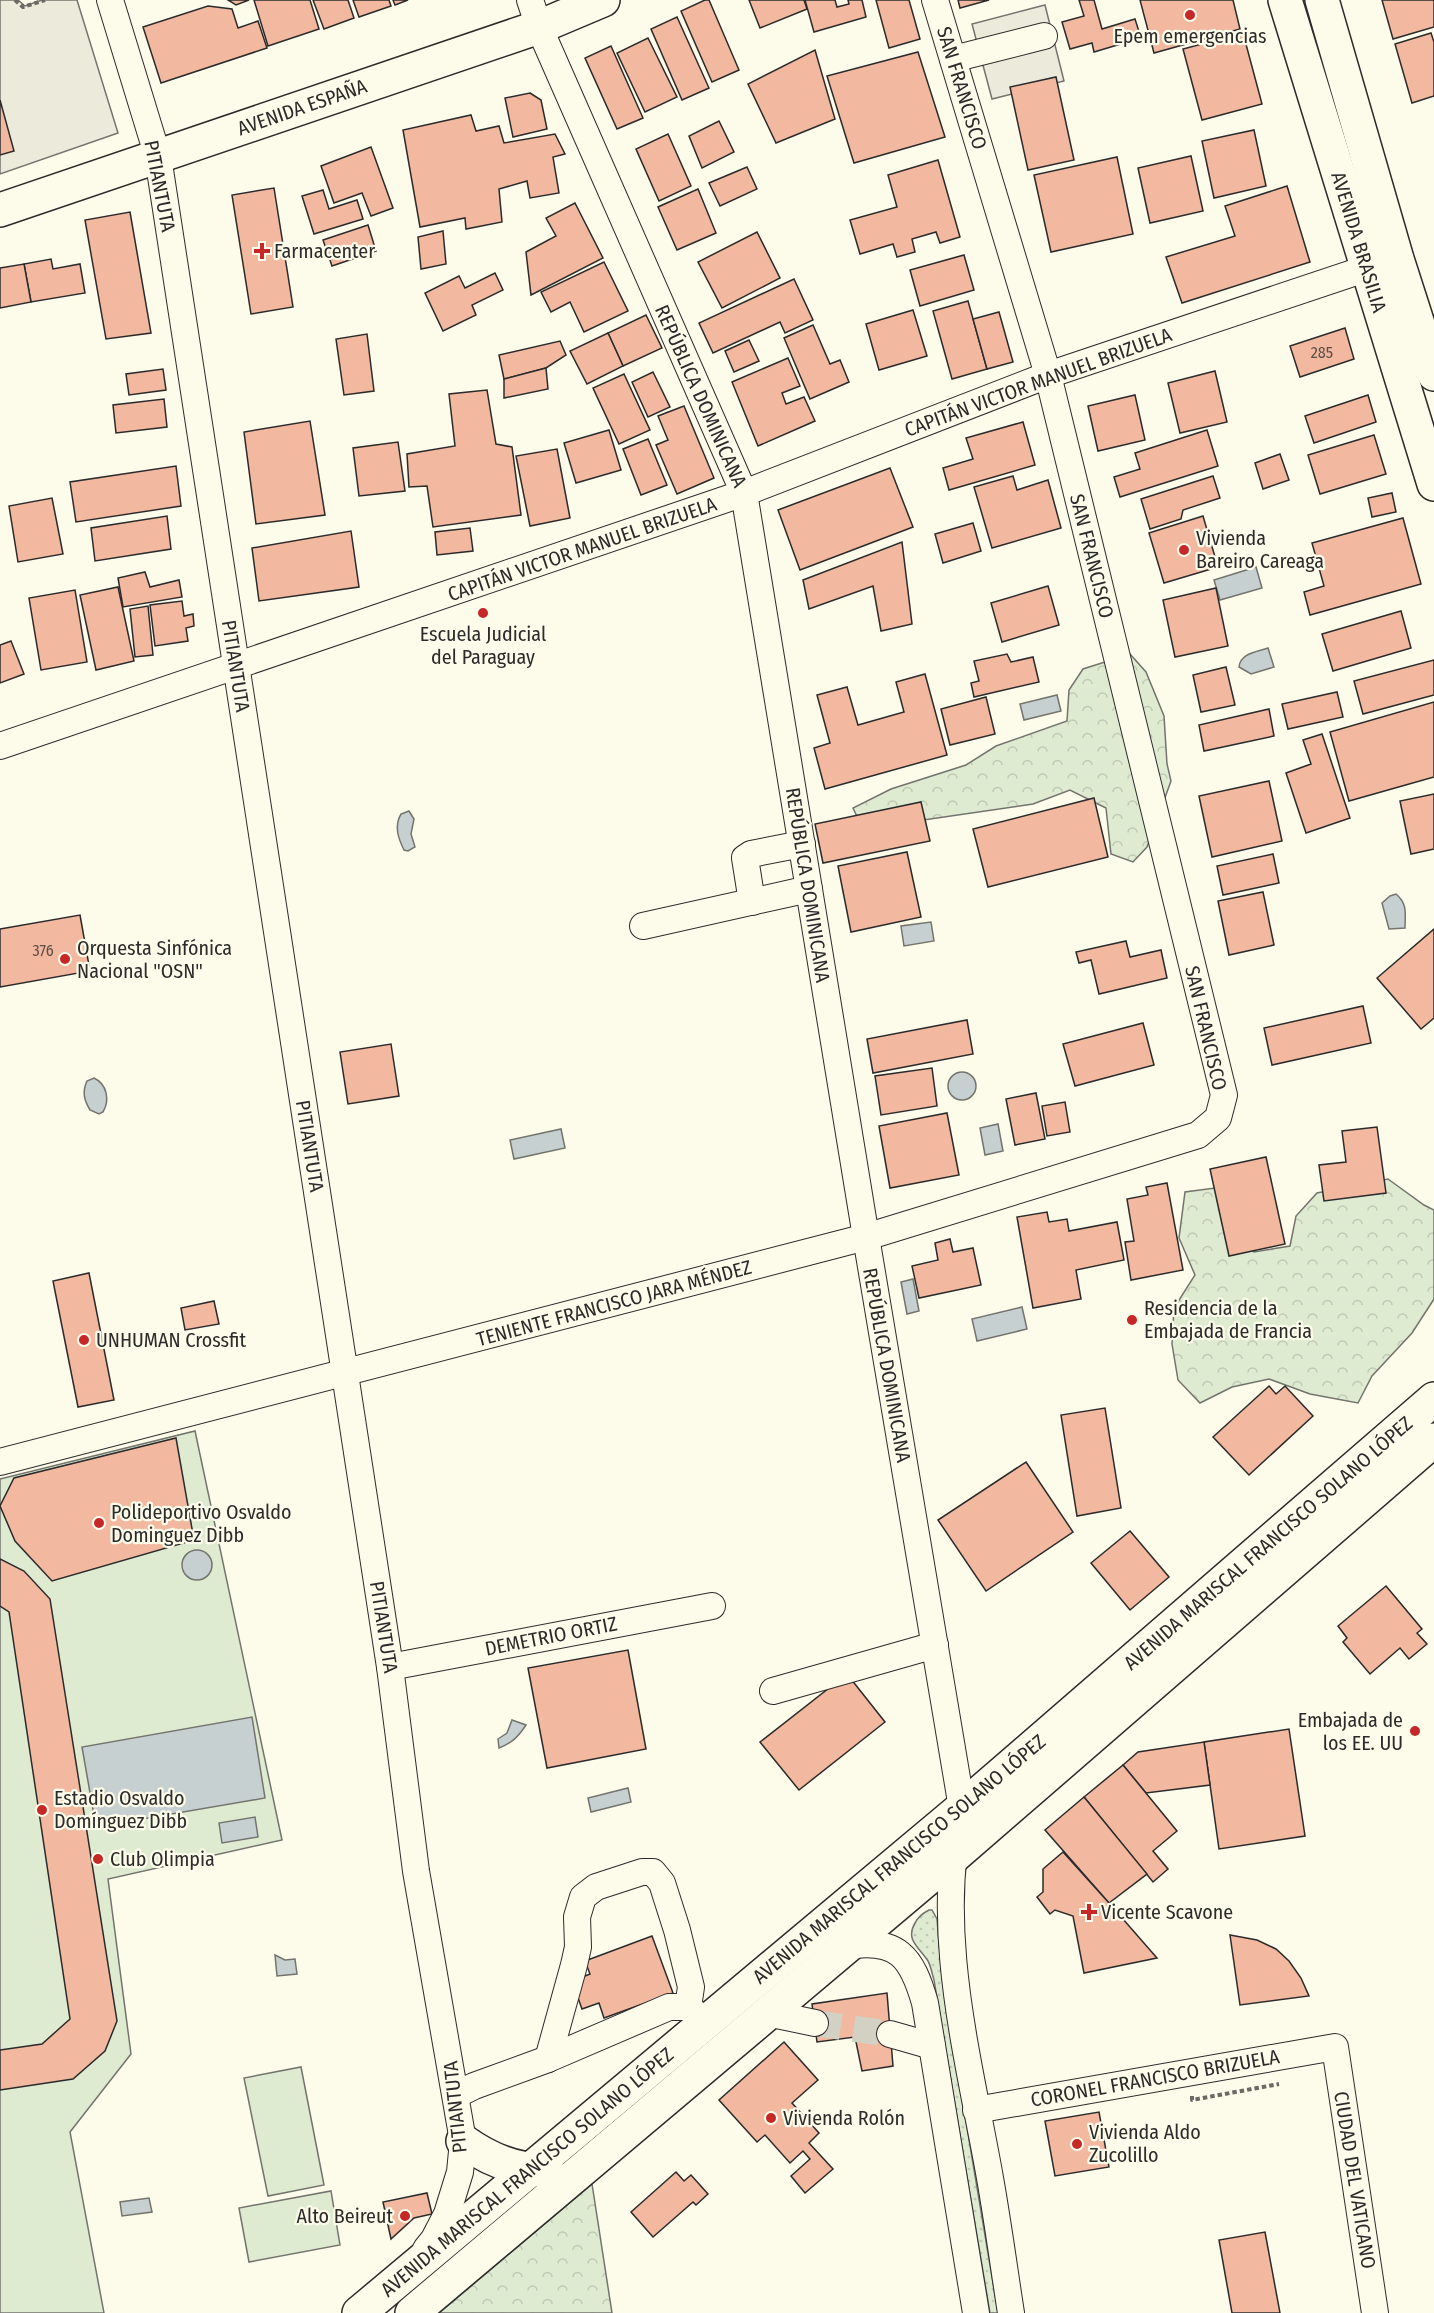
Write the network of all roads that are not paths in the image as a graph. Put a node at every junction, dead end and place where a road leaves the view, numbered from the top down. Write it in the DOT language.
graph roads {
  1 [pos="110,0"];
  2 [pos="603,0"];
  3 [pos="935,0"];
  4 [pos="1286,0"];
  5 [pos="1322,0"];
  6 [pos="534,13"];
  7 [pos="1044,36"];
  8 [pos="953,58"];
  9 [pos="158,156"];
  10 [pos="0,210"];
  11 [pos="1397,259"];
  12 [pos="1366,268"];
  13 [pos="1434,374"];
  14 [pos="1048,375"];
  15 [pos="1434,484"];
  16 [pos="744,493"];
  17 [pos="236,667"];
  18 [pos="0,746"];
  19 [pos="802,843"];
  20 [pos="809,889"];
  21 [pos="752,902"];
  22 [pos="643,926"];
  23 [pos="1218,1118"];
  24 [pos="866,1237"];
  25 [pos="344,1373"];
  26 [pos="1434,1399"];
  27 [pos="1434,1440"];
  28 [pos="1,1458"];
  29 [pos="712,1606"];
  30 [pos="935,1646"];
  31 [pos="390,1667"];
  32 [pos="773,1691"];
  33 [pos="962,1808"];
  34 [pos="952,1858"];
  35 [pos="847,1946"];
  36 [pos="767,2013"];
  37 [pos="697,2014"];
  38 [pos="815,2023"];
  39 [pos="890,2034"];
  40 [pos="932,2046"];
  41 [pos="1335,2047"];
  42 [pos="548,2059"];
  43 [pos="456,2095"];
  44 [pos="976,2110"];
  45 [pos="463,2141"];
  46 [pos="583,2169"];
  47 [pos="529,2170"];
  48 [pos="990,2177"];
  49 [pos="955,2184"];
  50 [pos="397,2280"];
  51 [pos="359,2313"];
  52 [pos="412,2313"];
  53 [pos="976,2313"];
  54 [pos="1011,2313"];
  55 [pos="1375,2313"];
  1 -- 9 [label="street, PITIANTUTA"];
  2 -- 6 [label="main road, AVENIDA ESPAÑA"];
  3 -- 8 [label="street, SAN FRANCISCO"];
  4 -- 12 [label="main road, AVENIDA BRASILIA"];
  5 -- 11 [label="main road, AVENIDA BRASILIA"];
  6 -- 9 [label="main road, AVENIDA ESPAÑA"];
  6 -- 16 [label="street, REPÚBLICA DOMINICANA"];
  7 -- 8 [label="street"];
  8 -- 14 [label="street, SAN FRANCISCO"];
  9 -- 10 [label="main road, AVENIDA ESPAÑA"];
  9 -- 17 [label="street, PITIANTUTA"];
  11 -- 12 [label="street, CAPITÁN VICTOR MANUEL BRIZUELA"];
  11 -- 13 [label="main road, AVENIDA BRASILIA"];
  12 -- 14 [label="street, CAPITÁN VICTOR MANUEL BRIZUELA"];
  12 -- 15 [label="main road, AVENIDA BRASILIA"];
  14 -- 16 [label="street, CAPITÁN VICTOR MANUEL BRIZUELA"];
  14 -- 23 [label="street, SAN FRANCISCO"];
  16 -- 17 [label="street, CAPITÁN VICTOR MANUEL BRIZUELA"];
  16 -- 19 [label="street, REPÚBLICA DOMINICANA"];
  17 -- 18 [label="street, CAPITÁN VICTOR MANUEL BRIZUELA"];
  17 -- 25 [label="street, PITIANTUTA"];
  19 -- 20 [label="street, REPÚBLICA DOMINICANA"];
  19 -- 21 [label="street"];
  20 -- 21 [label="street"];
  20 -- 24 [label="street, REPÚBLICA DOMINICANA"];
  21 -- 22 [label="street"];
  23 -- 24 [label="street, TENIENTE FRANCISCO JARA MÉNDEZ"];
  24 -- 25 [label="street, TENIENTE FRANCISCO JARA MÉNDEZ"];
  24 -- 30 [label="street, REPÚBLICA DOMINICANA"];
  25 -- 28 [label="street, TENIENTE FRANCISCO JARA MÉNDEZ"];
  25 -- 31 [label="street, PITIANTUTA"];
  26 -- 33 [label="main road, AVENIDA MARISCAL FRANCISCO SOLANO LÓPEZ"];
  27 -- 34 [label="main road, AVENIDA MARISCAL FRANCISCO SOLANO LÓPEZ"];
  29 -- 31 [label="street, DEMETRIO ORTIZ"];
  30 -- 32 [label="street"];
  30 -- 33 [label="street, REPÚBLICA DOMINICANA"];
  31 -- 43 [label="street, PITIANTUTA"];
  33 -- 34 [label="street"];
  33 -- 37 [label="main road, AVENIDA MARISCAL FRANCISCO SOLANO LÓPEZ"];
  34 -- 35 [label="main road, AVENIDA MARISCAL FRANCISCO SOLANO LÓPEZ"];
  34 -- 44 [label="street"];
  35 -- 36 [label="main road, AVENIDA MARISCAL FRANCISCO SOLANO LÓPEZ"];
  35 -- 40 [label="street"];
  36 -- 38 [label="street"];
  36 -- 46 [label="main road, AVENIDA MARISCAL FRANCISCO SOLANO LÓPEZ"];
  37 -- 42 [label="street"];
  37 -- 42 [label="street"];
  37 -- 47 [label="main road, AVENIDA MARISCAL FRANCISCO SOLANO LÓPEZ"];
  39 -- 40 [label="street"];
  40 -- 49 [label="street"];
  41 -- 44 [label="street, CORONEL FRANCISCO BRIZUELA"];
  41 -- 55 [label="street, CIUDAD DEL VATICANO"];
  42 -- 43 [label="street"];
  43 -- 45 [label="street, PITIANTUTA"];
  44 -- 48 [label="street"];
  45 -- 47 [label="main road"];
  45 -- 50 [label="street, PITIANTUTA"];
  46 -- 47 [label="main road"];
  46 -- 52 [label="main road, AVENIDA MARISCAL FRANCISCO SOLANO LÓPEZ"];
  47 -- 50 [label="main road, AVENIDA MARISCAL FRANCISCO SOLANO LÓPEZ"];
  48 -- 49 [label="street"];
  48 -- 54 [label="street"];
  49 -- 53 [label="street"];
  50 -- 51 [label="main road, AVENIDA MARISCAL FRANCISCO SOLANO LÓPEZ"];
}
